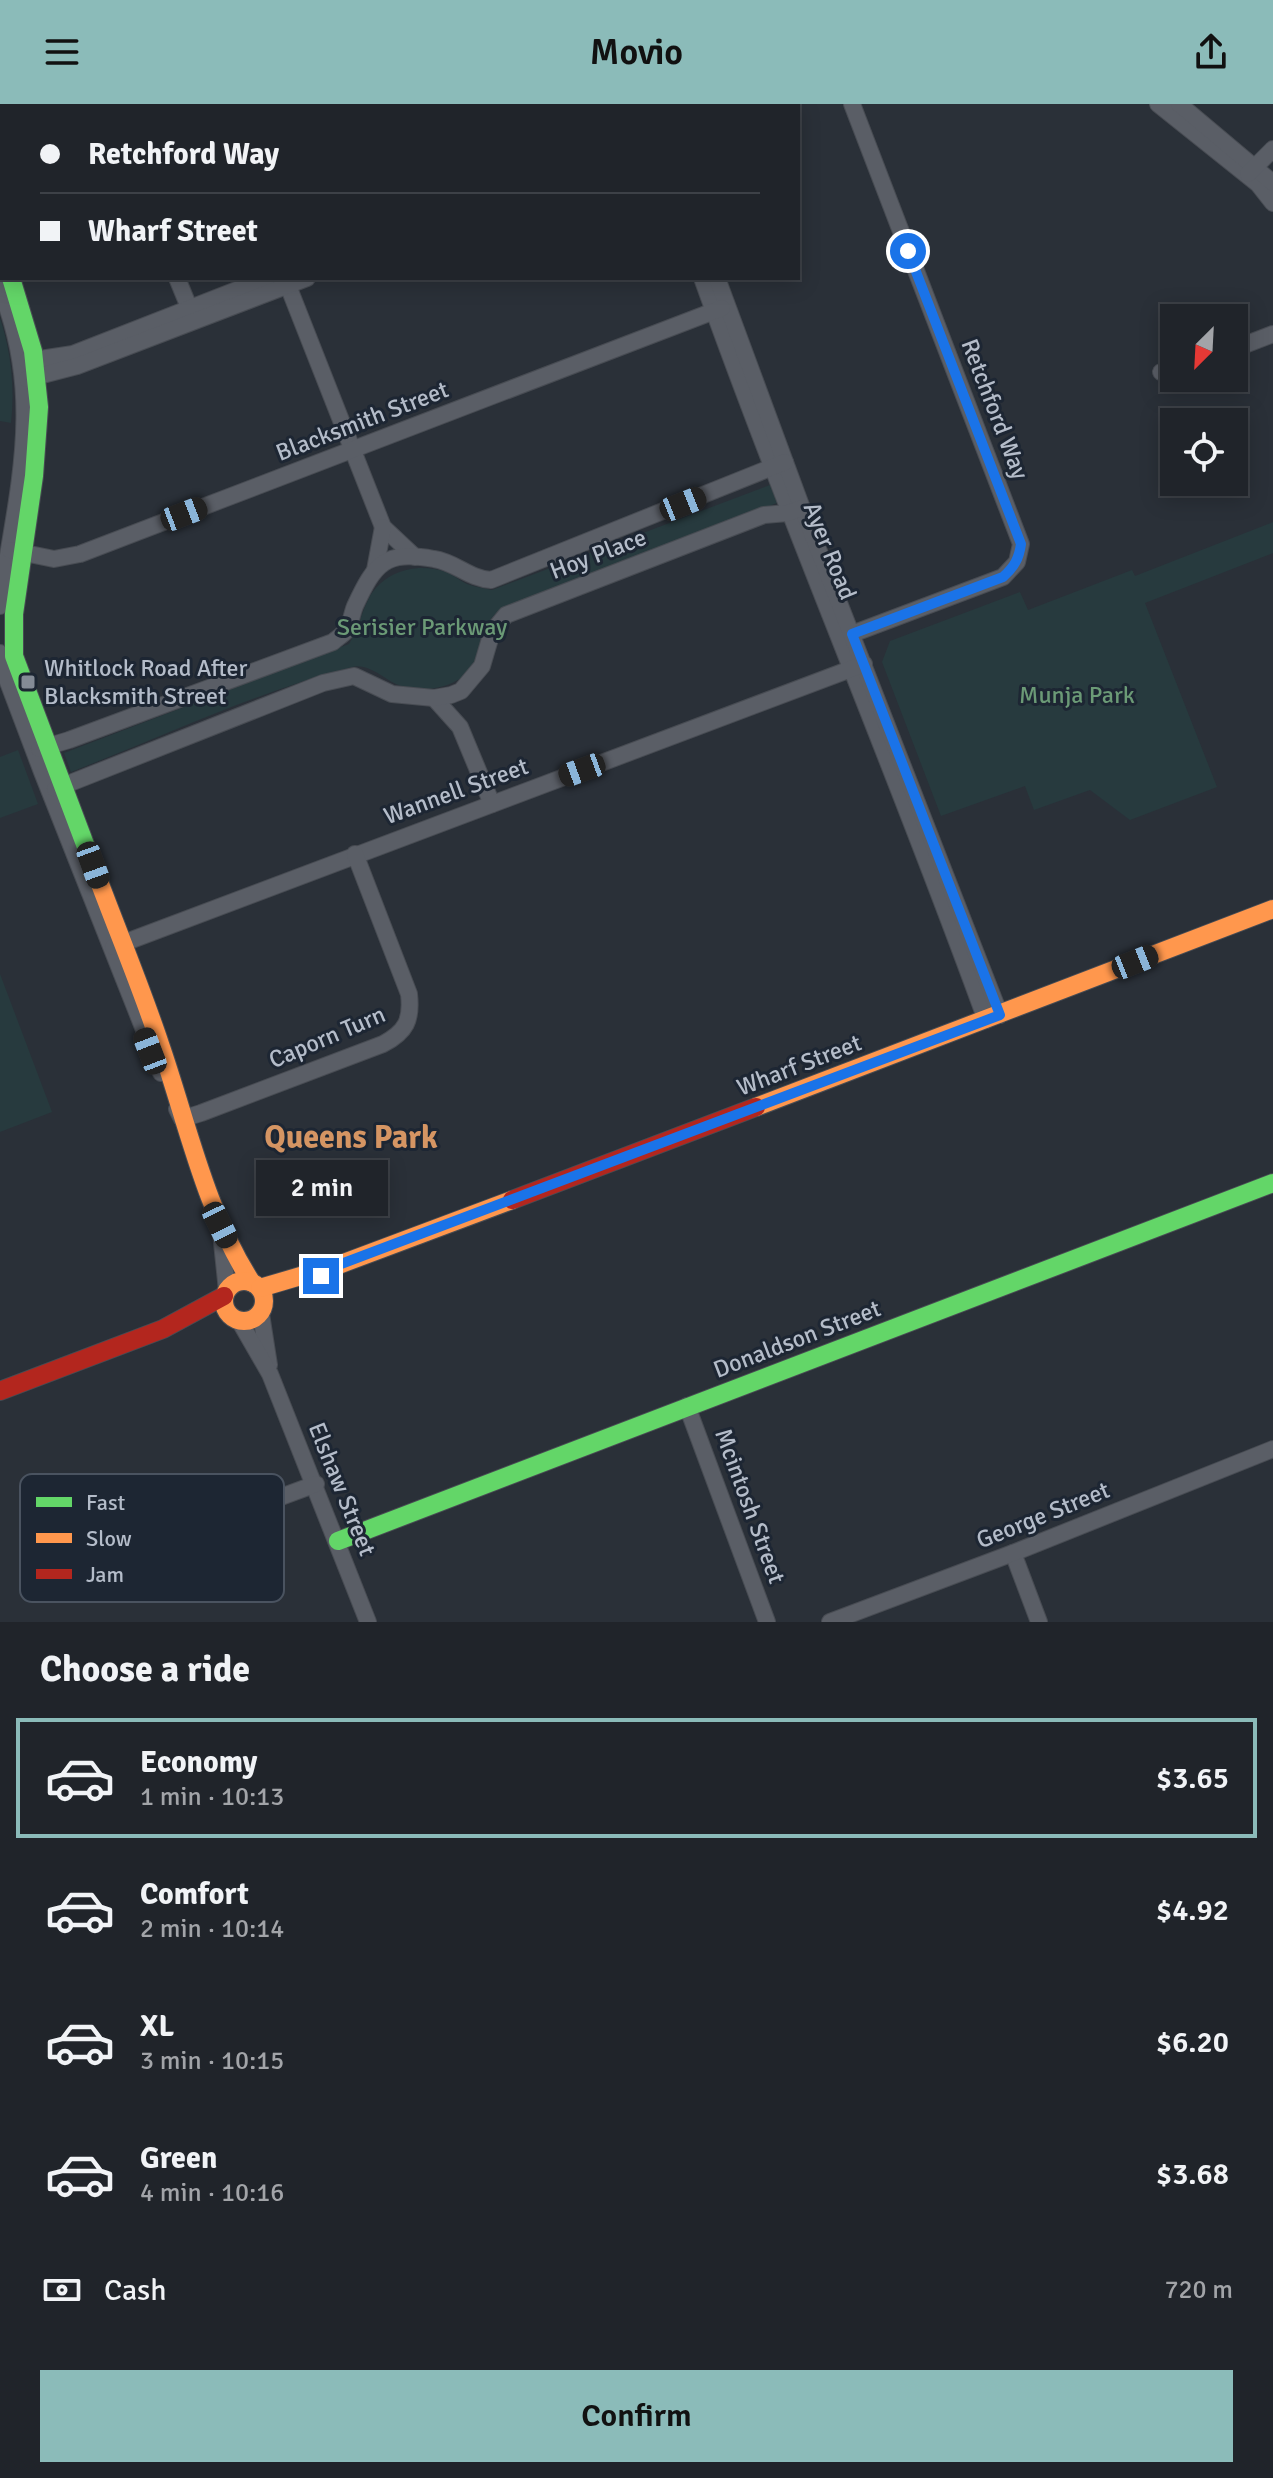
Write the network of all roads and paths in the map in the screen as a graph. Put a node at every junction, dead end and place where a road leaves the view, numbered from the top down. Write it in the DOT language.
graph roads {
  1 [pos="852,104"];
  2 [pos="1158,104"];
  3 [pos="1179,104"];
  4 [pos="1273,149"];
  5 [pos="1251,170"];
  6 [pos="1273,183"];
  7 [pos="1273,203"];
  8 [pos="11,280"];
  9 [pos="178,280"];
  10 [pos="263,280"];
  11 [pos="703,280"];
  12 [pos="717,280"];
  13 [pos="287,282"];
  14 [pos="0,288"];
  15 [pos="720,308"];
  16 [pos="192,316"];
  17 [pos="1273,334"];
  18 [pos="1248,344"];
  19 [pos="29,370"];
  20 [pos="354,450"];
  21 [pos="778,465"];
  22 [pos="795,510"];
  23 [pos="383,527"];
  24 [pos="17,552"];
  25 [pos="415,557"];
  26 [pos="375,570"];
  27 [pos="0,606"];
  28 [pos="852,634"];
  29 [pos="0,653"];
  30 [pos="858,666"];
  31 [pos="449,695"];
  32 [pos="460,727"];
  33 [pos="41,748"];
  34 [pos="56,789"];
  35 [pos="492,804"];
  36 [pos="355,854"];
  37 [pos="1273,909"];
  38 [pos="116,946"];
  39 [pos="993,1018"];
  40 [pos="182,1119"];
  41 [pos="1273,1183"];
  42 [pos="220,1225"];
  43 [pos="341,1264"];
  44 [pos="256,1285"];
  45 [pos="226,1294"];
  46 [pos="263,1310"];
  47 [pos="235,1319"];
  48 [pos="163,1329"];
  49 [pos="270,1374"];
  50 [pos="0,1391"];
  51 [pos="687,1406"];
  52 [pos="1273,1449"];
  53 [pos="316,1484"];
  54 [pos="284,1496"];
  55 [pos="338,1541"];
  56 [pos="1013,1553"];
  57 [pos="368,1622"];
  58 [pos="767,1622"];
  59 [pos="830,1622"];
  60 [pos="1039,1622"];
  1 -- 28 [label="street, Retchford Way"];
  2 -- 5 [label="street"];
  3 -- 5 [label="street"];
  4 -- 5 [label="street"];
  5 -- 6 [label="street"];
  5 -- 7 [label="street"];
  8 -- 19 [label="street"];
  9 -- 16 [label="street"];
  10 -- 16 [label="street"];
  11 -- 15 [label="street, Ayer Road"];
  12 -- 15 [label="street, Ayer Road"];
  13 -- 16 [label="street"];
  13 -- 20 [label="street"];
  14 -- 19 [label="street"];
  15 -- 20 [label="street, Blacksmith Street"];
  15 -- 21 [label="street, Ayer Road"];
  16 -- 19 [label="street"];
  17 -- 18 [label="street"];
  19 -- 24 [label="street"];
  20 -- 23 [label="street"];
  20 -- 24 [label="street, Blacksmith Street"];
  21 -- 22 [label="street, Ayer Road"];
  21 -- 25 [label="street"];
  22 -- 28 [label="street, Ayer Road"];
  22 -- 30 [label="street, Ayer Road"];
  22 -- 31 [label="street, Hoy Place"];
  23 -- 25 [label="street"];
  23 -- 26 [label="street"];
  24 -- 27 [label="street"];
  24 -- 33 [label="street"];
  25 -- 26 [label="street"];
  26 -- 33 [label="street"];
  28 -- 30 [label="street, Ayer Road"];
  29 -- 33 [label="street"];
  30 -- 35 [label="street, Wannell Street"];
  30 -- 39 [label="street, Ayer Road"];
  31 -- 32 [label="street"];
  31 -- 32 [label="street"];
  31 -- 34 [label="street"];
  32 -- 35 [label="street"];
  33 -- 34 [label="street"];
  34 -- 38 [label="street"];
  35 -- 36 [label="street, Wannell Street"];
  36 -- 38 [label="street, Wannell Street"];
  36 -- 40 [label="street, Caporn Turn"];
  37 -- 39 [label="street, Wharf Street"];
  38 -- 40 [label="street"];
  39 -- 43 [label="street, Wharf Street"];
  40 -- 42 [label="street"];
  41 -- 51 [label="street, Donaldson Street"];
  42 -- 44 [label="street"];
  42 -- 45 [label="street"];
  43 -- 44 [label="street, Wharf Street"];
  43 -- 46 [label="street, Wharf Street"];
  44 -- 45 [label="street"];
  44 -- 46 [label="street"];
  45 -- 47 [label="street"];
  45 -- 48 [label="street"];
  46 -- 47 [label="street"];
  46 -- 49 [label="street, Elshaw Street"];
  47 -- 48 [label="street"];
  47 -- 49 [label="street, Elshaw Street"];
  48 -- 50 [label="street"];
  49 -- 53 [label="street, Elshaw Street"];
  51 -- 55 [label="street, Donaldson Street"];
  51 -- 58 [label="street, Mcintosh Street"];
  52 -- 56 [label="street, George Street"];
  53 -- 54 [label="street"];
  53 -- 55 [label="street, Elshaw Street"];
  55 -- 57 [label="street, Elshaw Street"];
  56 -- 59 [label="street, George Street"];
  56 -- 60 [label="street"];
}
